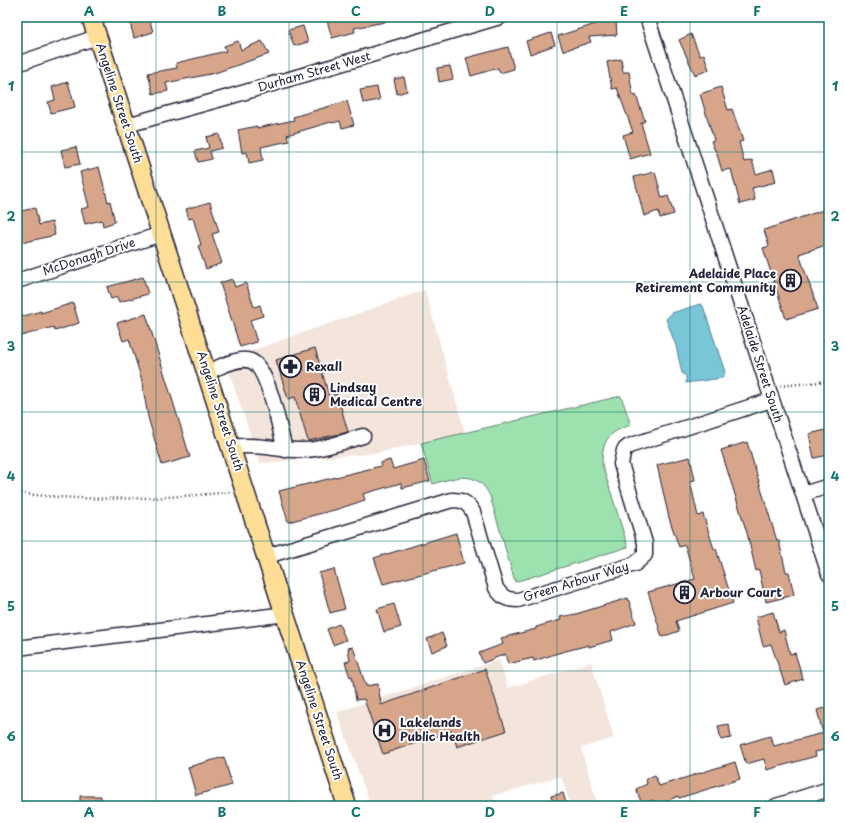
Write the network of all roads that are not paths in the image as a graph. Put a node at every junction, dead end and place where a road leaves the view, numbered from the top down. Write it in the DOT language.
graph roads {
  1 [pos="91,17"];
  2 [pos="500,17"];
  3 [pos="647,17"];
  4 [pos="97,37"];
  5 [pos="17,64"];
  6 [pos="126,125"];
  7 [pos="161,234"];
  8 [pos="17,281"];
  9 [pos="207,372"];
  10 [pos="770,395"];
  11 [pos="363,436"];
  12 [pos="232,447"];
  13 [pos="285,450"];
  14 [pos="829,486"];
  15 [pos="803,494"];
  16 [pos="267,556"];
  17 [pos="829,574"];
  18 [pos="286,614"];
  19 [pos="17,648"];
  20 [pos="829,789"];
  21 [pos="347,806"];
  22 [pos="776,806"];
  1 -- 4 [label="main road, Angeline Street South"];
  2 -- 6 [label="street, Durham Street West"];
  3 -- 10 [label="street, Adelaide Street South"];
  4 -- 5 [label="street"];
  4 -- 6 [label="main road, Angeline Street South"];
  6 -- 7 [label="main road, Angeline Street South"];
  7 -- 8 [label="street, McDonagh Drive"];
  7 -- 9 [label="main road, Angeline Street South"];
  9 -- 12 [label="main road, Angeline Street South"];
  9 -- 13 [label="street"];
  10 -- 15 [label="street, Adelaide Street South"];
  10 -- 16 [label="street, Green Arbour Way"];
  11 -- 13 [label="street"];
  12 -- 13 [label="street"];
  12 -- 16 [label="main road, Angeline Street South"];
  14 -- 15 [label="street"];
  15 -- 17 [label="street, Adelaide Street South"];
  16 -- 18 [label="main road, Angeline Street South"];
  18 -- 19 [label="street"];
  18 -- 21 [label="main road, Angeline Street South"];
  20 -- 22 [label="street"];
}
